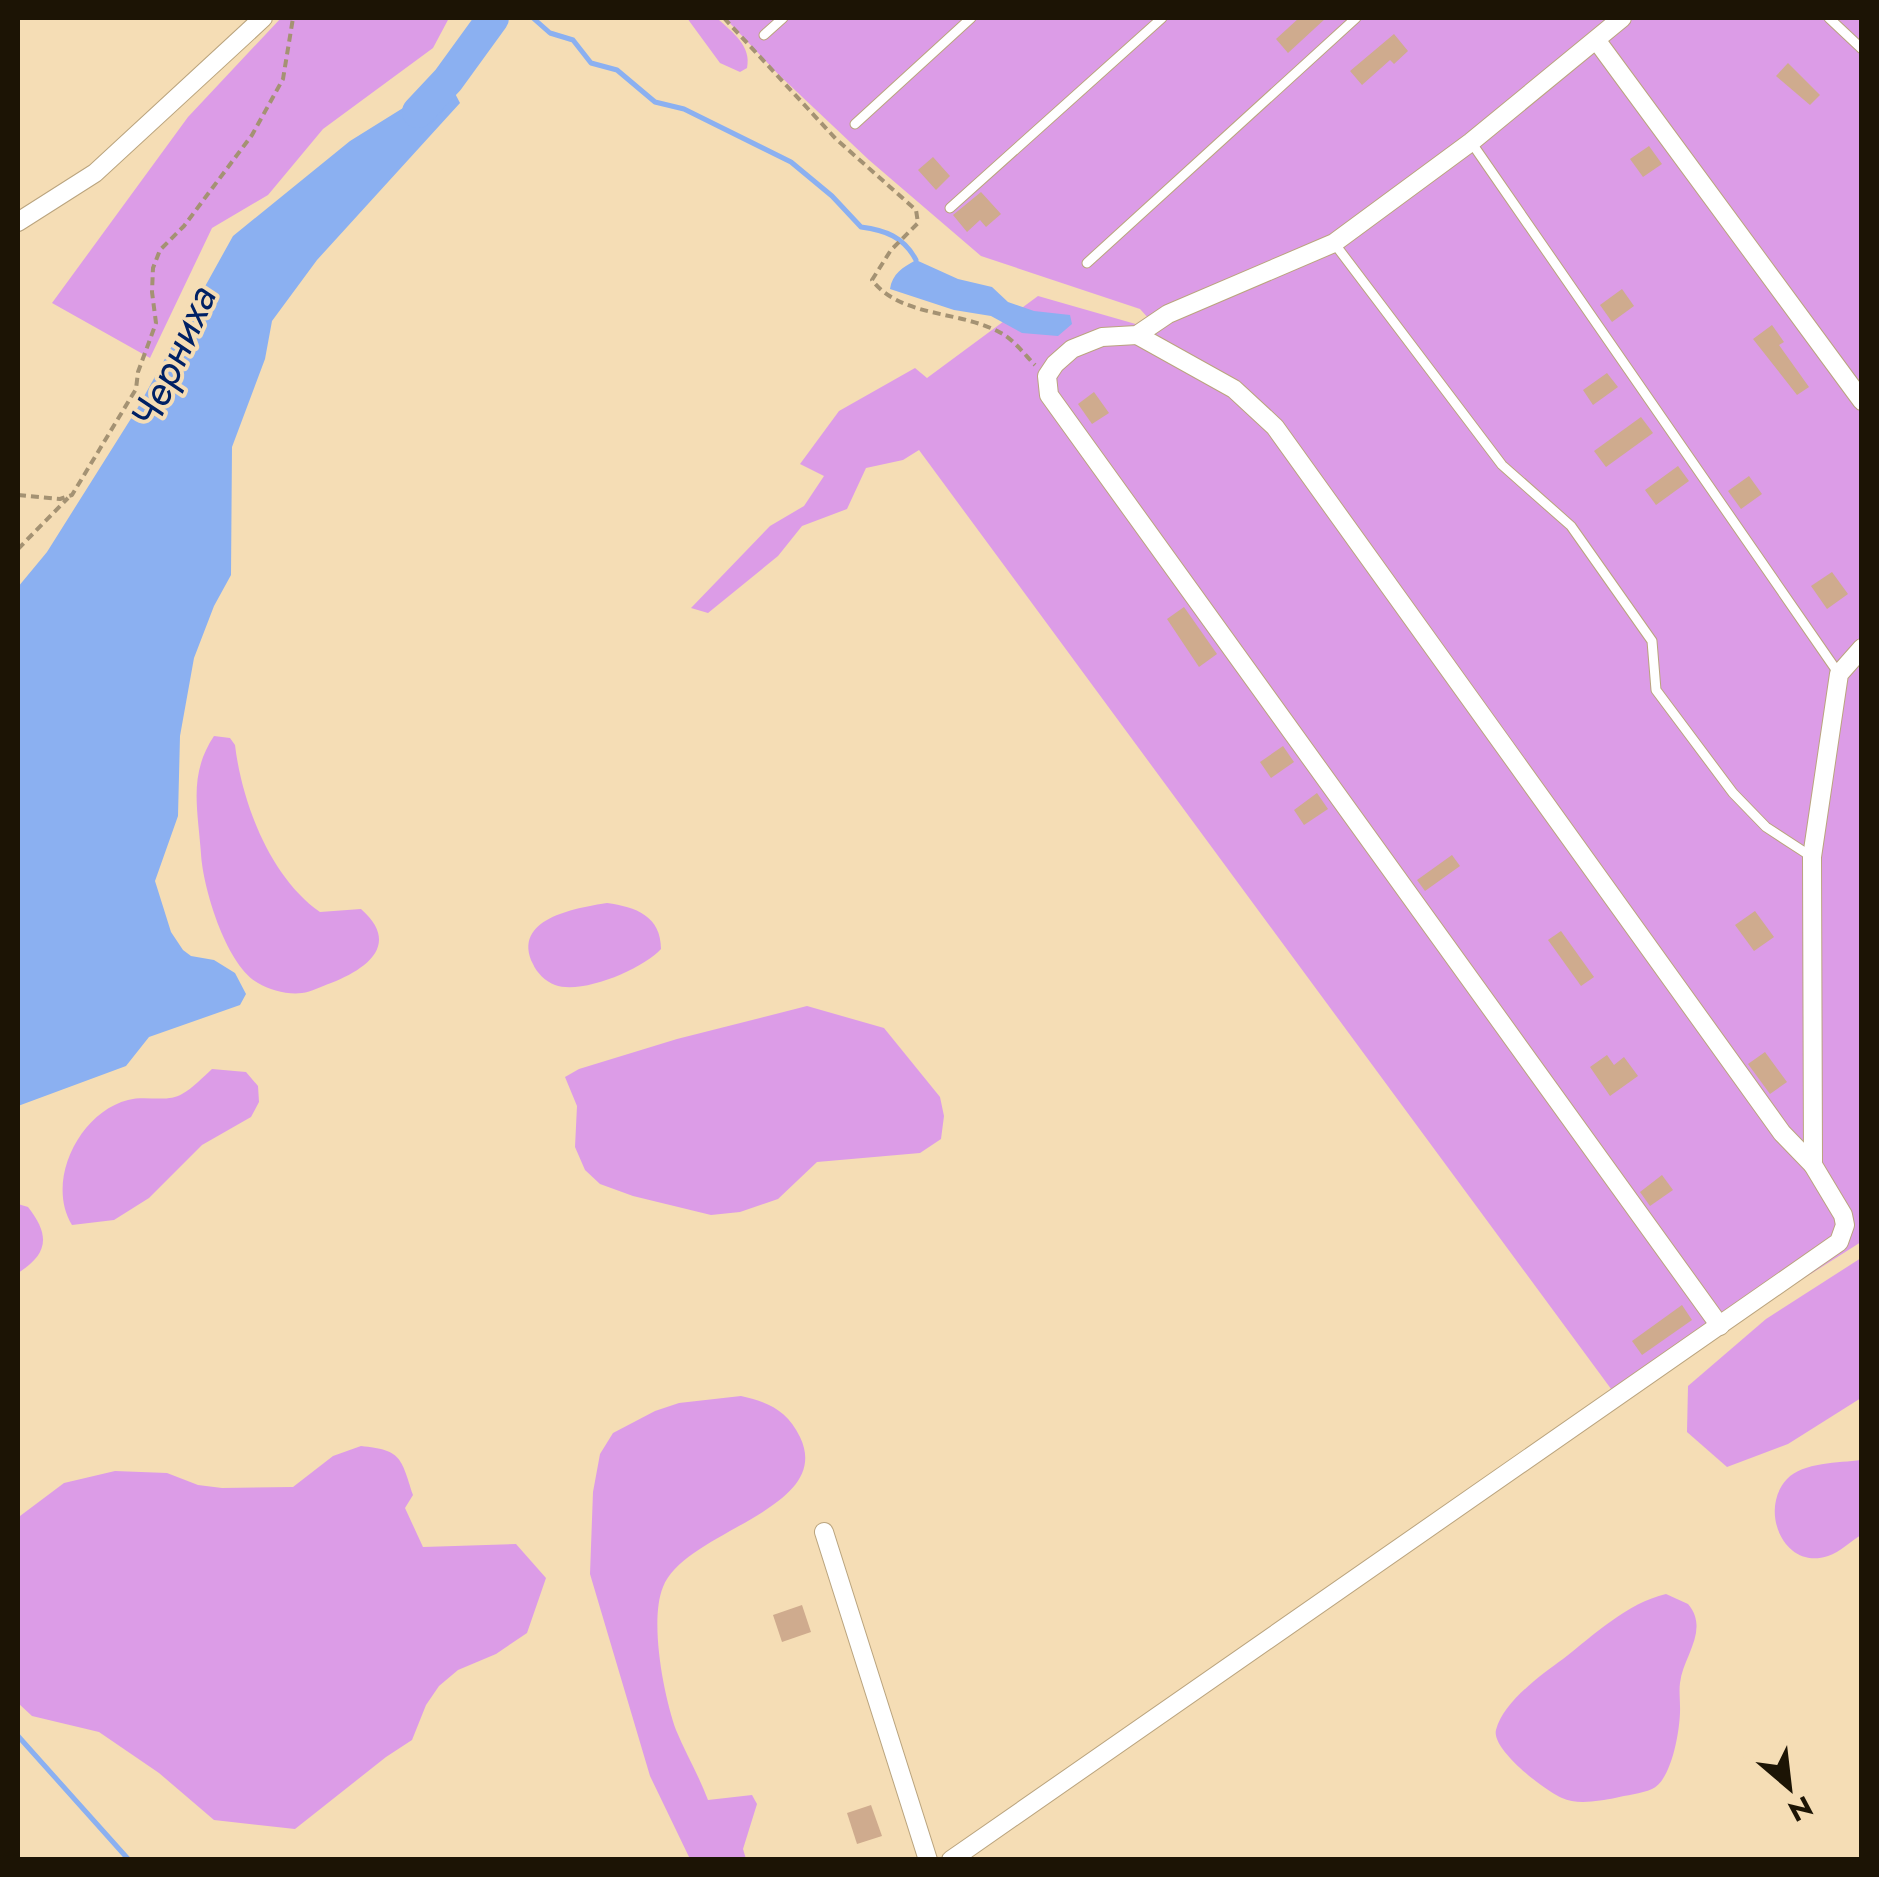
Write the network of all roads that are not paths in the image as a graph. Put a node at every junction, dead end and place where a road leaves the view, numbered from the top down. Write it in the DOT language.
graph roads {
  1 [pos="263,18"];
  2 [pos="783,18"];
  3 [pos="971,18"];
  4 [pos="1162,18"];
  5 [pos="1356,18"];
  6 [pos="1622,18"];
  7 [pos="1829,18"];
  8 [pos="764,35"];
  9 [pos="1596,41"];
  10 [pos="1862,49"];
  11 [pos="856,124"];
  12 [pos="1471,142"];
  13 [pos="950,208"];
  14 [pos="18,222"];
  15 [pos="1334,243"];
  16 [pos="1087,264"];
  17 [pos="1137,335"];
  18 [pos="1862,401"];
  19 [pos="1862,648"];
  20 [pos="1839,674"];
  21 [pos="1812,856"];
  22 [pos="1812,1165"];
  23 [pos="1720,1326"];
  24 [pos="824,1532"];
  25 [pos="928,1860"];
  26 [pos="950,1860"];
  1 -- 14 [label="street"];
  2 -- 8 [label="lane"];
  3 -- 11 [label="lane"];
  4 -- 13 [label="lane"];
  5 -- 16 [label="lane"];
  6 -- 9 [label="street"];
  7 -- 10 [label="lane"];
  9 -- 12 [label="street"];
  9 -- 18 [label="street"];
  12 -- 15 [label="street"];
  12 -- 20 [label="lane"];
  15 -- 17 [label="street"];
  15 -- 21 [label="lane"];
  17 -- 22 [label="street"];
  17 -- 23 [label="street"];
  19 -- 20 [label="street"];
  20 -- 21 [label="street"];
  21 -- 22 [label="street"];
  22 -- 23 [label="street"];
  23 -- 26 [label="street"];
  24 -- 25 [label="street"];
}
